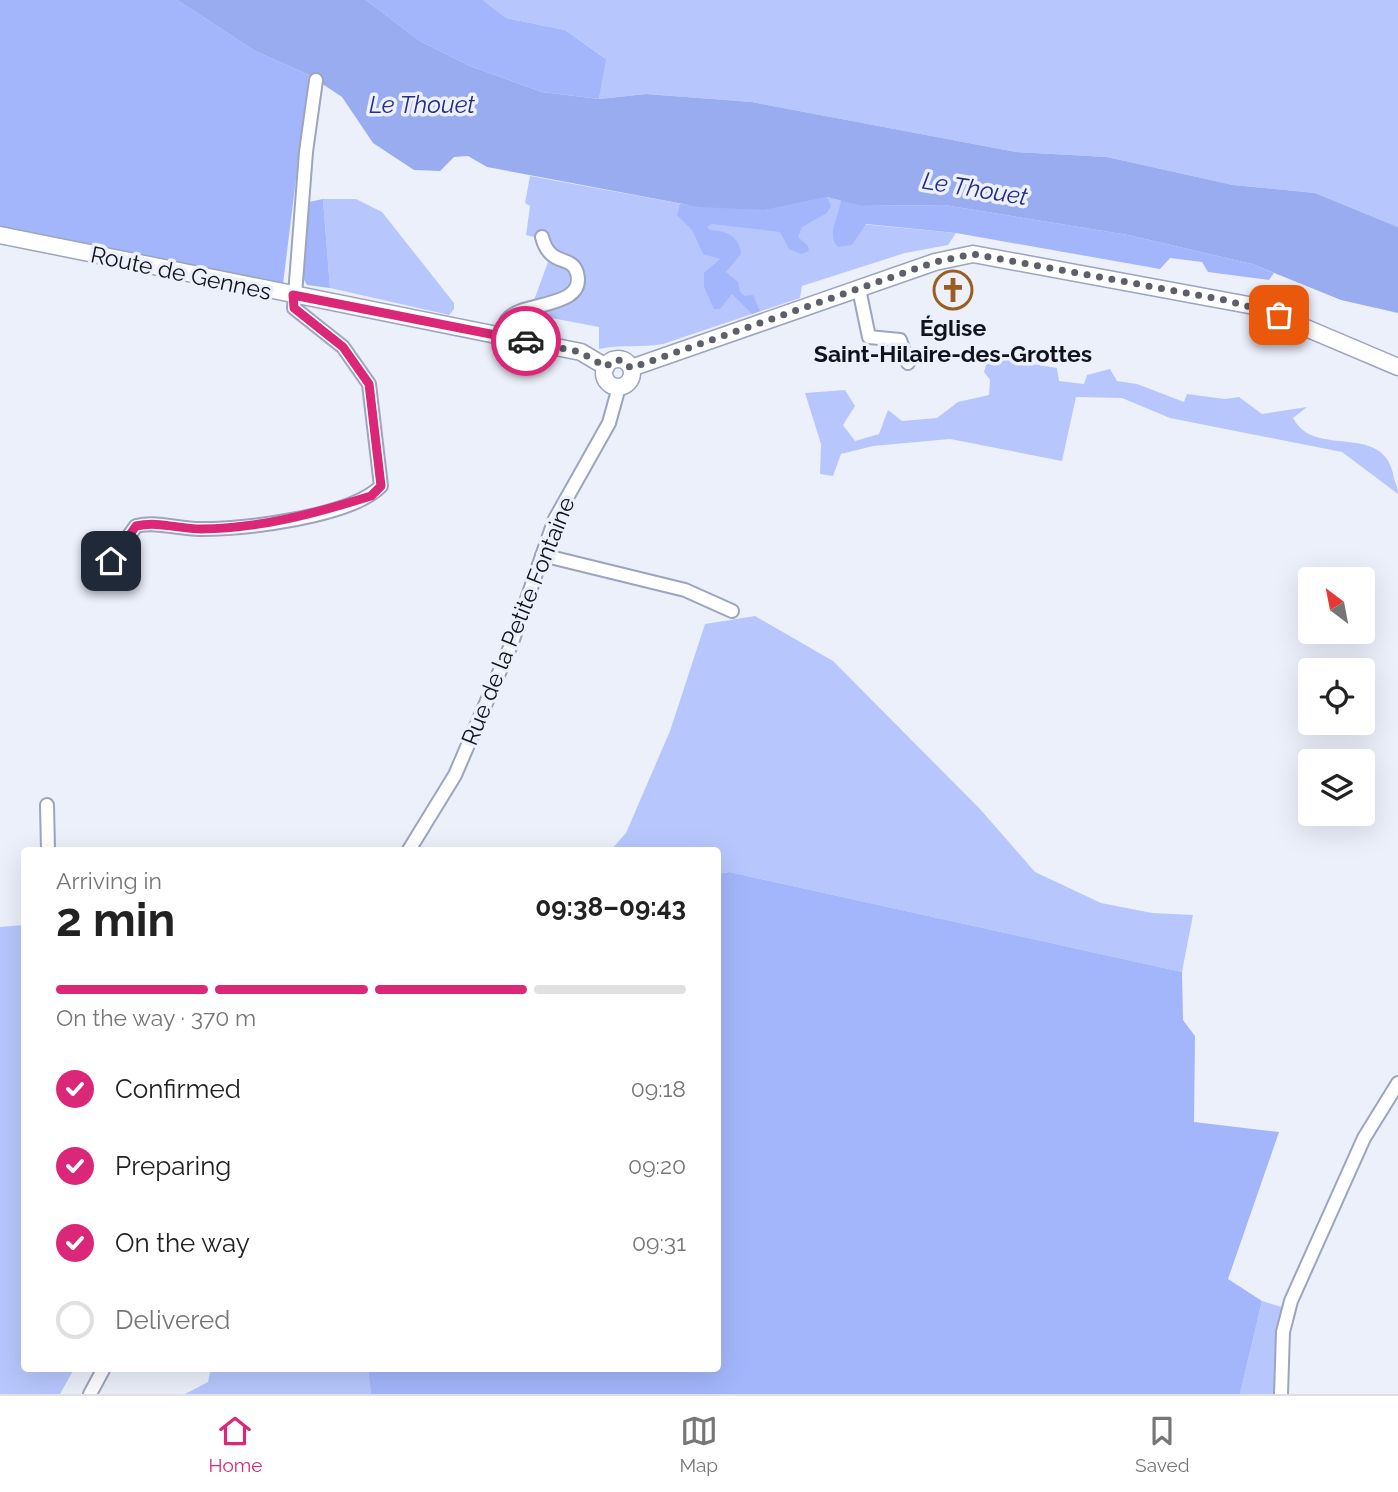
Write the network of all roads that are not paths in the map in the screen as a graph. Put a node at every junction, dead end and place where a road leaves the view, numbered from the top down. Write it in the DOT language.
graph roads {
  1 [pos="316,80"];
  2 [pos="0,236"];
  3 [pos="542,237"];
  4 [pos="859,289"];
  5 [pos="293,295"];
  6 [pos="502,336"];
  7 [pos="908,363"];
  8 [pos="606,367"];
  9 [pos="631,368"];
  10 [pos="1398,368"];
  11 [pos="619,387"];
  12 [pos="542,555"];
  13 [pos="111,561"];
  14 [pos="732,611"];
  15 [pos="47,805"];
  16 [pos="48,847"];
  17 [pos="411,847"];
  18 [pos="1398,1083"];
  19 [pos="102,1372"];
  20 [pos="90,1394"];
  21 [pos="1281,1394"];
  1 -- 5 [label="street"];
  2 -- 5 [label="main road, Route de Gennes"];
  3 -- 6 [label="street"];
  4 -- 7 [label="street"];
  4 -- 9 [label="main road"];
  4 -- 10 [label="main road"];
  5 -- 6 [label="main road, Route de Gennes"];
  5 -- 13 [label="street"];
  6 -- 8 [label="main road, Route de Gennes"];
  8 -- 9 [label="main road, Route de Gennes"];
  8 -- 11 [label="main road, Route de Gennes"];
  9 -- 11 [label="main road"];
  11 -- 12 [label="street, Rue de la Petite Fontaine"];
  12 -- 14 [label="street"];
  12 -- 17 [label="street, Rue de la Petite Fontaine"];
  15 -- 16 [label="street"];
  18 -- 21 [label="street"];
  19 -- 20 [label="street"];
}
